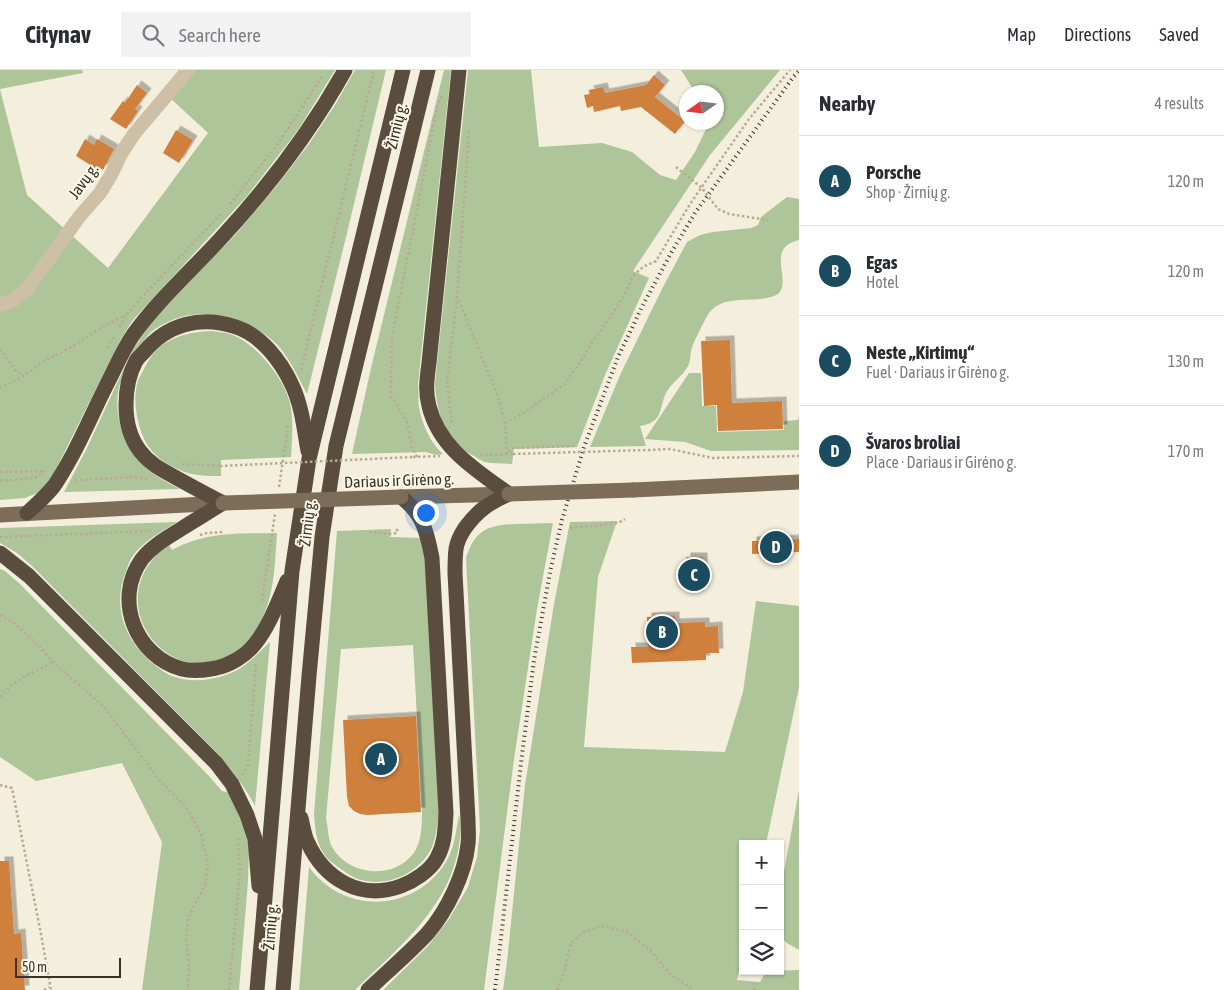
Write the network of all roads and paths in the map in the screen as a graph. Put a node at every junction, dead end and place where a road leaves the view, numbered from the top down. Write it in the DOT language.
graph roads {
  1 [pos="188,70"];
  2 [pos="345,70"];
  3 [pos="403,70"];
  4 [pos="428,70"];
  5 [pos="459,70"];
  6 [pos="790,70"];
  7 [pos="456,95"];
  8 [pos="469,127"];
  9 [pos="676,167"];
  10 [pos="702,188"];
  11 [pos="768,220"];
  12 [pos="457,296"];
  13 [pos="0,305"];
  14 [pos="127,314"];
  15 [pos="0,349"];
  16 [pos="24,376"];
  17 [pos="0,388"];
  18 [pos="505,424"];
  19 [pos="453,426"];
  20 [pos="576,446"];
  21 [pos="514,454"];
  22 [pos="799,456"];
  23 [pos="309,459"];
  24 [pos="220,466"];
  25 [pos="0,472"];
  26 [pos="0,481"];
  27 [pos="799,482"];
  28 [pos="509,494"];
  29 [pos="400,498"];
  30 [pos="223,503"];
  31 [pos="27,513"];
  32 [pos="0,515"];
  33 [pos="625,519"];
  34 [pos="397,527"];
  35 [pos="570,528"];
  36 [pos="369,532"];
  37 [pos="0,537"];
  38 [pos="166,538"];
  39 [pos="0,553"];
  40 [pos="292,571"];
  41 [pos="0,615"];
  42 [pos="53,662"];
  43 [pos="0,697"];
  44 [pos="0,785"];
  45 [pos="298,807"];
  46 [pos="238,837"];
  47 [pos="263,922"];
  48 [pos="755,983"];
  49 [pos="50,989"];
  50 [pos="44,990"];
  51 [pos="188,990"];
  52 [pos="229,990"];
  53 [pos="256,990"];
  54 [pos="283,990"];
  55 [pos="368,990"];
  56 [pos="557,990"];
  57 [pos="694,990"];
  58 [pos="754,990"];
  1 -- 13 [label="street, Javų g."];
  2 -- 31 [label="highway"];
  3 -- 23 [label="highway, Žirnių g."];
  4 -- 45 [label="highway, Žirnių g."];
  5 -- 7 [label="highway"];
  6 -- 10 [label="path"];
  7 -- 24 [label="path, bridge"];
  7 -- 28 [label="highway"];
  8 -- 12 [label="path"];
  9 -- 10 [label="path"];
  10 -- 11 [label="path"];
  10 -- 18 [label="path"];
  12 -- 18 [label="path"];
  12 -- 19 [label="path"];
  14 -- 16 [label="path"];
  15 -- 16 [label="path"];
  16 -- 17 [label="path"];
  18 -- 20 [label="path"];
  21 -- 22 [label="path, bridge"];
  23 -- 30 [label="highway"];
  23 -- 40 [label="highway, Žirnių g."];
  25 -- 26 [label="path"];
  27 -- 28 [label="main road, Dariaus ir Girėno g., bridge"];
  28 -- 29 [label="main road, Dariaus ir Girėno g."];
  28 -- 55 [label="highway"];
  29 -- 30 [label="main road, Dariaus ir Girėno g., bridge"];
  29 -- 45 [label="highway"];
  30 -- 31 [label="main road, Dariaus ir Girėno g."];
  30 -- 38 [label="highway"];
  31 -- 32 [label="main road, Dariaus ir Girėno g."];
  33 -- 35 [label="path"];
  34 -- 36 [label="path"];
  37 -- 38 [label="path"];
  38 -- 40 [label="highway"];
  39 -- 47 [label="highway"];
  40 -- 47 [label="highway, Žirnių g."];
  41 -- 42 [label="path"];
  42 -- 43 [label="path"];
  42 -- 51 [label="path"];
  44 -- 49 [label="path"];
  45 -- 54 [label="highway, Žirnių g."];
  46 -- 52 [label="path"];
  47 -- 53 [label="highway"];
  48 -- 58 [label="path"];
  49 -- 50 [label="path"];
  56 -- 57 [label="path"];
}
